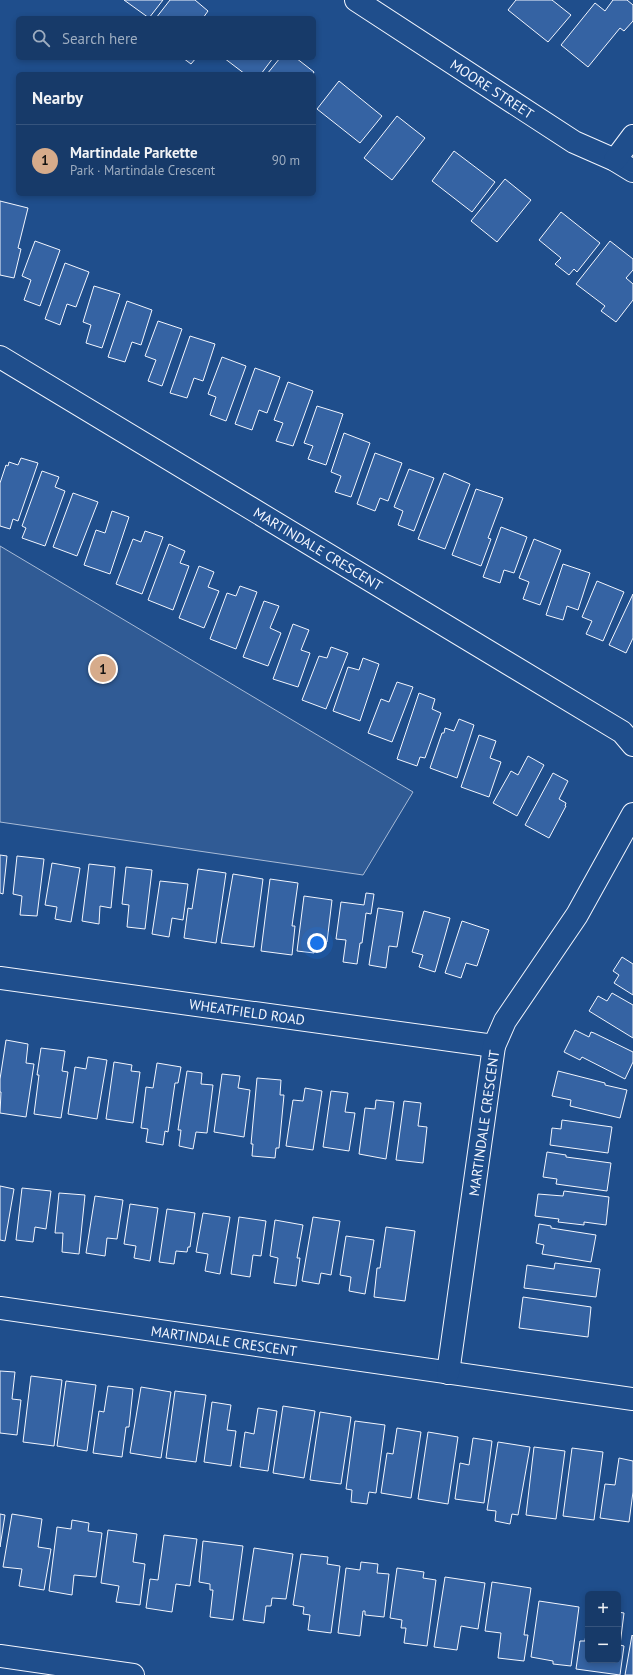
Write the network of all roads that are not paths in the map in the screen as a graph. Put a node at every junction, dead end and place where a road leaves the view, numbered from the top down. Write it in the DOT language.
graph roads {
  1 [pos="356,0"];
  2 [pos="633,136"];
  3 [pos="615,160"];
  4 [pos="633,171"];
  5 [pos="0,357"];
  6 [pos="633,745"];
  7 [pos="633,814"];
  8 [pos="0,978"];
  9 [pos="494,1046"];
  10 [pos="0,1308"];
  11 [pos="448,1373"];
  12 [pos="633,1399"];
  13 [pos="0,1656"];
  14 [pos="133,1675"];
  1 -- 3 [label="street, MOORE STREET"];
  2 -- 3 [label="street"];
  3 -- 4 [label="street, MOORE STREET"];
  5 -- 6 [label="street, MARTINDALE CRESCENT"];
  7 -- 9 [label="street, MARTINDALE CRESCENT"];
  8 -- 9 [label="street, WHEATFIELD ROAD"];
  9 -- 11 [label="street, MARTINDALE CRESCENT"];
  10 -- 11 [label="street, MARTINDALE CRESCENT"];
  11 -- 12 [label="street, MARTINDALE CRESCENT"];
  13 -- 14 [label="street"];
}
